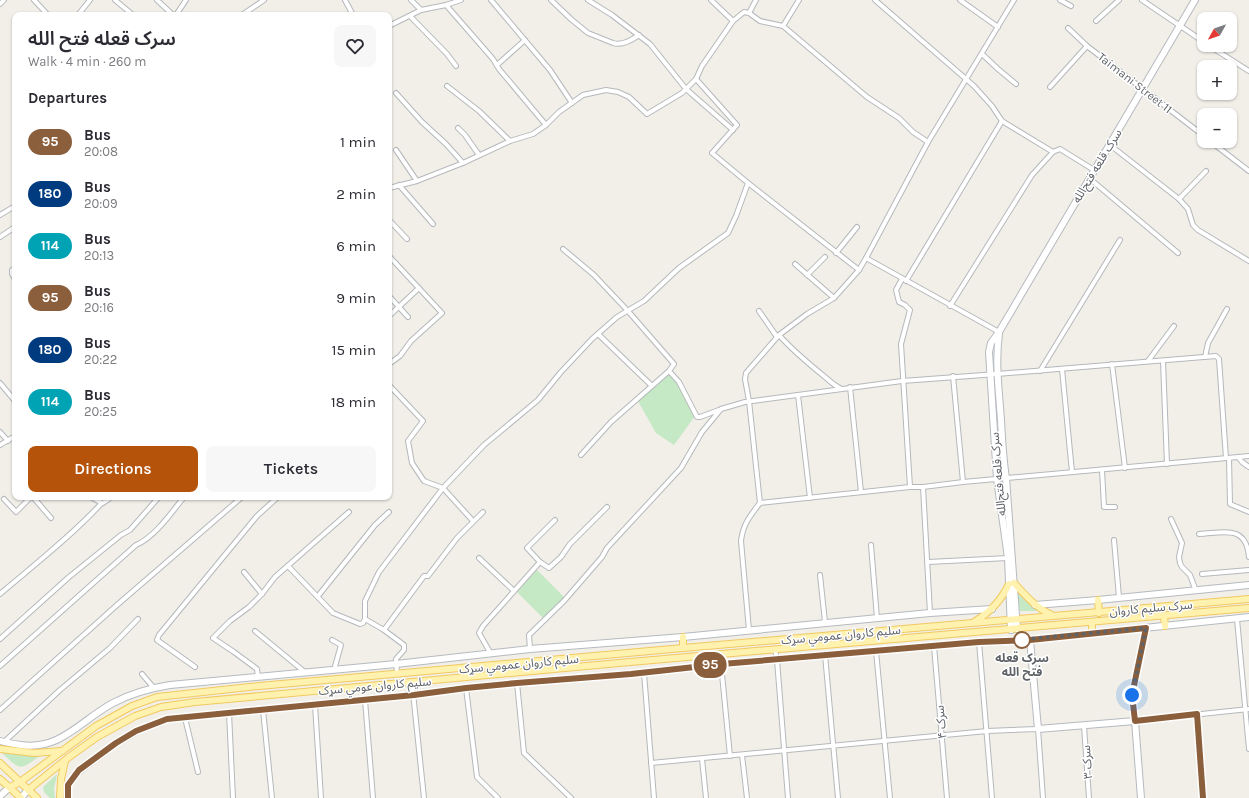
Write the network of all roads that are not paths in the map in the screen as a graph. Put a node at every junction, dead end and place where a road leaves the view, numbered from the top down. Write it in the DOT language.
graph roads {
  1 [pos="4,0"];
  2 [pos="34,0"];
  3 [pos="90,0"];
  4 [pos="115,0"];
  5 [pos="157,0"];
  6 [pos="186,0"];
  7 [pos="264,0"];
  8 [pos="345,0"];
  9 [pos="411,0"];
  10 [pos="461,0"];
  11 [pos="491,0"];
  12 [pos="551,0"];
  13 [pos="588,0"];
  14 [pos="711,0"];
  15 [pos="756,0"];
  16 [pos="800,0"];
  17 [pos="875,0"];
  18 [pos="960,0"];
  19 [pos="1014,0"];
  20 [pos="1060,0"];
  21 [pos="1119,0"];
  22 [pos="1142,0"];
  23 [pos="1195,0"];
  24 [pos="0,4"];
  25 [pos="446,5"];
  26 [pos="1071,6"];
  27 [pos="420,10"];
  28 [pos="45,12"];
  29 [pos="80,12"];
  30 [pos="129,12"];
  31 [pos="172,12"];
  32 [pos="178,12"];
  33 [pos="246,12"];
  34 [pos="351,12"];
  35 [pos="749,13"];
  36 [pos="410,16"];
  37 [pos="732,21"];
  38 [pos="1096,21"];
  39 [pos="392,25"];
  40 [pos="783,26"];
  41 [pos="998,27"];
  42 [pos="1180,27"];
  43 [pos="1068,28"];
  44 [pos="639,35"];
  45 [pos="1197,38"];
  46 [pos="525,40"];
  47 [pos="1088,46"];
  48 [pos="1219,52"];
  49 [pos="982,54"];
  50 [pos="497,65"];
  51 [pos="456,66"];
  52 [pos="1249,71"];
  53 [pos="696,79"];
  54 [pos="966,79"];
  55 [pos="1016,84"];
  56 [pos="447,86"];
  57 [pos="1050,87"];
  58 [pos="686,89"];
  59 [pos="1142,89"];
  60 [pos="396,93"];
  61 [pos="572,103"];
  62 [pos="1002,121"];
  63 [pos="546,125"];
  64 [pos="458,128"];
  65 [pos="733,130"];
  66 [pos="1197,131"];
  67 [pos="510,141"];
  68 [pos="928,142"];
  69 [pos="1110,145"];
  70 [pos="1219,148"];
  71 [pos="396,150"];
  72 [pos="1053,152"];
  73 [pos="479,155"];
  74 [pos="463,163"];
  75 [pos="1094,170"];
  76 [pos="1206,171"];
  77 [pos="1249,171"];
  78 [pos="1090,178"];
  79 [pos="417,181"];
  80 [pos="748,183"];
  81 [pos="399,185"];
  82 [pos="392,187"];
  83 [pos="1179,199"];
  84 [pos="12,208"];
  85 [pos="0,215"];
  86 [pos="392,223"];
  87 [pos="433,224"];
  88 [pos="857,227"];
  89 [pos="12,229"];
  90 [pos="0,237"];
  91 [pos="407,239"];
  92 [pos="1120,240"];
  93 [pos="563,249"];
  94 [pos="836,253"];
  95 [pos="1178,253"];
  96 [pos="825,257"];
  97 [pos="866,258"];
  98 [pos="392,259"];
  99 [pos="1249,261"];
  100 [pos="795,264"];
  101 [pos="859,270"];
  102 [pos="806,275"];
  103 [pos="904,280"];
  104 [pos="419,288"];
  105 [pos="834,298"];
  106 [pos="392,299"];
  107 [pos="950,306"];
  108 [pos="399,307"];
  109 [pos="1227,309"];
  110 [pos="628,311"];
  111 [pos="758,311"];
  112 [pos="392,313"];
  113 [pos="408,317"];
  114 [pos="1174,326"];
  115 [pos="999,332"];
  116 [pos="598,334"];
  117 [pos="778,336"];
  118 [pos="1205,358"];
  119 [pos="392,361"];
  120 [pos="1148,361"];
  121 [pos="1163,361"];
  122 [pos="1112,364"];
  123 [pos="1062,369"];
  124 [pos="669,370"];
  125 [pos="1040,370"];
  126 [pos="994,375"];
  127 [pos="953,376"];
  128 [pos="902,381"];
  129 [pos="0,383"];
  130 [pos="652,386"];
  131 [pos="850,387"];
  132 [pos="392,388"];
  133 [pos="840,388"];
  134 [pos="798,395"];
  135 [pos="12,397"];
  136 [pos="749,401"];
  137 [pos="721,409"];
  138 [pos="0,432"];
  139 [pos="12,438"];
  140 [pos="8,441"];
  141 [pos="0,444"];
  142 [pos="581,454"];
  143 [pos="1249,456"];
  144 [pos="1238,457"];
  145 [pos="1228,458"];
  146 [pos="1167,464"];
  147 [pos="1249,467"];
  148 [pos="1125,468"];
  149 [pos="1102,470"];
  150 [pos="1072,472"];
  151 [pos="1006,478"];
  152 [pos="997,479"];
  153 [pos="963,482"];
  154 [pos="910,487"];
  155 [pos="923,487"];
  156 [pos="443,488"];
  157 [pos="861,492"];
  158 [pos="4,498"];
  159 [pos="810,498"];
  160 [pos="29,500"];
  161 [pos="35,500"];
  162 [pos="96,500"];
  163 [pos="108,500"];
  164 [pos="156,500"];
  165 [pos="181,500"];
  166 [pos="239,500"];
  167 [pos="275,500"];
  168 [pos="102,503"];
  169 [pos="760,503"];
  170 [pos="606,507"];
  171 [pos="1115,507"];
  172 [pos="349,512"];
  173 [pos="389,512"];
  174 [pos="483,512"];
  175 [pos="1249,512"];
  176 [pos="52,518"];
  177 [pos="1171,519"];
  178 [pos="555,520"];
  179 [pos="473,521"];
  180 [pos="1199,534"];
  181 [pos="1114,540"];
  182 [pos="871,545"];
  183 [pos="1249,557"];
  184 [pos="479,558"];
  185 [pos="1008,558"];
  186 [pos="540,562"];
  187 [pos="928,562"];
  188 [pos="288,566"];
  189 [pos="1249,570"];
  190 [pos="244,572"];
  191 [pos="1202,574"];
  192 [pos="820,575"];
  193 [pos="1012,584"];
  194 [pos="1249,585"];
  195 [pos="514,590"];
  196 [pos="1196,591"];
  197 [pos="0,594"];
  198 [pos="262,594"];
  199 [pos="318,596"];
  200 [pos="1119,597"];
  201 [pos="1249,599"];
  202 [pos="1098,600"];
  203 [pos="1035,605"];
  204 [pos="1249,608"];
  205 [pos="992,609"];
  206 [pos="930,613"];
  207 [pos="1099,613"];
  208 [pos="1054,616"];
  209 [pos="1164,616"];
  210 [pos="1249,617"];
  211 [pos="877,618"];
  212 [pos="138,619"];
  213 [pos="365,619"];
  214 [pos="1013,619"];
  215 [pos="1237,619"];
  216 [pos="824,622"];
  217 [pos="1092,622"];
  218 [pos="972,623"];
  219 [pos="1164,626"];
  220 [pos="1146,628"];
  221 [pos="1014,629"];
  222 [pos="384,630"];
  223 [pos="749,630"];
  224 [pos="255,631"];
  225 [pos="1092,633"];
  226 [pos="683,637"];
  227 [pos="0,639"];
  228 [pos="332,640"];
  229 [pos="1030,640"];
  230 [pos="979,642"];
  231 [pos="934,646"];
  232 [pos="683,648"];
  233 [pos="775,649"];
  234 [pos="530,650"];
  235 [pos="876,651"];
  236 [pos="491,654"];
  237 [pos="620,654"];
  238 [pos="825,655"];
  239 [pos="777,660"];
  240 [pos="619,663"];
  241 [pos="396,664"];
  242 [pos="722,664"];
  243 [pos="0,666"];
  244 [pos="195,667"];
  245 [pos="334,670"];
  246 [pos="307,673"];
  247 [pos="644,673"];
  248 [pos="142,674"];
  249 [pos="397,675"];
  250 [pos="258,677"];
  251 [pos="412,683"];
  252 [pos="517,683"];
  253 [pos="153,687"];
  254 [pos="466,688"];
  255 [pos="414,695"];
  256 [pos="365,700"];
  257 [pos="315,705"];
  258 [pos="1248,709"];
  259 [pos="0,710"];
  260 [pos="263,710"];
  261 [pos="230,713"];
  262 [pos="1197,714"];
  263 [pos="185,718"];
  264 [pos="1135,721"];
  265 [pos="1084,726"];
  266 [pos="1038,729"];
  267 [pos="987,731"];
  268 [pos="942,736"];
  269 [pos="2,741"];
  270 [pos="886,741"];
  271 [pos="833,746"];
  272 [pos="1249,748"];
  273 [pos="0,749"];
  274 [pos="63,751"];
  275 [pos="783,751"];
  276 [pos="742,755"];
  277 [pos="730,756"];
  278 [pos="702,759"];
  279 [pos="65,761"];
  280 [pos="0,763"];
  281 [pos="651,763"];
  282 [pos="198,772"];
  283 [pos="0,779"];
  284 [pos="20,782"];
  285 [pos="10,788"];
  286 [pos="28,790"];
  287 [pos="0,796"];
  288 [pos="21,798"];
  289 [pos="37,798"];
  290 [pos="60,798"];
  291 [pos="68,798"];
  292 [pos="234,798"];
  293 [pos="272,798"];
  294 [pos="321,798"];
  295 [pos="373,798"];
  296 [pos="424,798"];
  297 [pos="498,798"];
  298 [pos="571,798"];
  299 [pos="654,798"];
  300 [pos="706,798"];
  301 [pos="747,798"];
  302 [pos="788,798"];
  303 [pos="838,798"];
  304 [pos="890,798"];
  305 [pos="947,798"];
  306 [pos="992,798"];
  307 [pos="1043,798"];
  308 [pos="1089,798"];
  309 [pos="1142,798"];
  310 [pos="1203,798"];
  1 -- 24 [label="street"];
  2 -- 28 [label="street"];
  3 -- 29 [label="street"];
  4 -- 30 [label="street"];
  5 -- 31 [label="street"];
  6 -- 32 [label="street"];
  7 -- 33 [label="street"];
  8 -- 34 [label="street"];
  9 -- 27 [label="street"];
  10 -- 25 [label="street"];
  11 -- 46 [label="street"];
  12 -- 44 [label="street"];
  13 -- 44 [label="street"];
  14 -- 37 [label="street"];
  15 -- 35 [label="street"];
  16 -- 40 [label="street"];
  17 -- 54 [label="street"];
  18 -- 41 [label="street"];
  19 -- 41 [label="street"];
  20 -- 26 [label="street"];
  21 -- 38 [label="street"];
  22 -- 42 [label="street"];
  23 -- 42 [label="street, سرک قلعه فتح‌الله"];
  25 -- 27 [label="street"];
  25 -- 50 [label="street"];
  27 -- 36 [label="street"];
  35 -- 37 [label="street"];
  35 -- 40 [label="street"];
  36 -- 39 [label="street"];
  36 -- 51 [label="street"];
  37 -- 53 [label="street"];
  40 -- 68 [label="street"];
  41 -- 49 [label="street"];
  42 -- 45 [label="street"];
  42 -- 59 [label="street, سرک قلعه فتح‌الله"];
  43 -- 47 [label="street, Taimani Street 11"];
  44 -- 58 [label="street"];
  46 -- 50 [label="street"];
  46 -- 61 [label="street"];
  47 -- 57 [label="street"];
  47 -- 59 [label="street, Taimani Street 11"];
  48 -- 52 [label="street"];
  49 -- 54 [label="street"];
  49 -- 55 [label="street"];
  50 -- 63 [label="street"];
  53 -- 58 [label="street"];
  53 -- 65 [label="street"];
  54 -- 62 [label="street"];
  54 -- 68 [label="street"];
  56 -- 67 [label="street"];
  58 -- 61 [label="street"];
  58 -- 65 [label="street"];
  59 -- 66 [label="street, Taimani Street 11"];
  59 -- 69 [label="street, سرک قلعه فتح‌الله"];
  60 -- 74 [label="street"];
  61 -- 63 [label="street"];
  62 -- 72 [label="street"];
  62 -- 103 [label="street"];
  63 -- 67 [label="street"];
  64 -- 73 [label="street"];
  65 -- 80 [label="street"];
  67 -- 73 [label="street"];
  68 -- 97 [label="street"];
  69 -- 75 [label="street, سرک قلعه فتح‌الله"];
  69 -- 83 [label="street"];
  70 -- 77 [label="street"];
  71 -- 79 [label="street"];
  72 -- 75 [label="street"];
  72 -- 107 [label="street"];
  73 -- 74 [label="street"];
  74 -- 79 [label="street"];
  75 -- 78 [label="street, سرک قلعه فتح‌الله"];
  76 -- 83 [label="street"];
  78 -- 95 [label="street"];
  78 -- 115 [label="street, سرک قلعه فتح‌الله"];
  79 -- 81 [label="street"];
  80 -- 94 [label="street"];
  80 -- 110 [label="street"];
  81 -- 82 [label="street"];
  81 -- 87 [label="street"];
  83 -- 99 [label="street"];
  84 -- 85 [label="street"];
  86 -- 91 [label="street"];
  88 -- 94 [label="street"];
  89 -- 90 [label="street"];
  92 -- 125 [label="street"];
  93 -- 110 [label="street"];
  94 -- 101 [label="street"];
  96 -- 102 [label="street"];
  97 -- 101 [label="street"];
  97 -- 103 [label="street"];
  98 -- 104 [label="street"];
  100 -- 102 [label="street"];
  101 -- 105 [label="street"];
  102 -- 105 [label="street"];
  103 -- 107 [label="street"];
  103 -- 128 [label="street"];
  104 -- 108 [label="street"];
  104 -- 119 [label="street"];
  105 -- 117 [label="street"];
  106 -- 108 [label="street"];
  107 -- 115 [label="street"];
  108 -- 112 [label="street"];
  108 -- 113 [label="street"];
  109 -- 118 [label="street"];
  110 -- 116 [label="street"];
  110 -- 124 [label="street"];
  111 -- 117 [label="street"];
  114 -- 120 [label="street"];
  115 -- 126 [label="street, سرک قلعه فتح‌الله"];
  116 -- 130 [label="street"];
  116 -- 156 [label="street"];
  117 -- 133 [label="street"];
  117 -- 136 [label="street"];
  118 -- 121 [label="street"];
  118 -- 145 [label="street"];
  120 -- 121 [label="street"];
  120 -- 122 [label="street"];
  121 -- 146 [label="street"];
  122 -- 123 [label="street"];
  122 -- 148 [label="street"];
  123 -- 125 [label="street"];
  123 -- 150 [label="street"];
  124 -- 130 [label="street"];
  124 -- 137 [label="street"];
  125 -- 126 [label="street"];
  126 -- 127 [label="street"];
  126 -- 151 [label="street, سرک قلعه فتح‌الله"];
  126 -- 152 [label="street, سرک قلعه فتح‌الله"];
  127 -- 128 [label="street"];
  127 -- 153 [label="street"];
  128 -- 131 [label="street"];
  128 -- 154 [label="street"];
  129 -- 135 [label="street"];
  130 -- 142 [label="street"];
  131 -- 133 [label="street"];
  131 -- 157 [label="street"];
  132 -- 156 [label="street"];
  133 -- 134 [label="street"];
  134 -- 136 [label="street"];
  134 -- 159 [label="street"];
  136 -- 137 [label="street"];
  136 -- 169 [label="street"];
  137 -- 234 [label="street"];
  138 -- 140 [label="street"];
  139 -- 140 [label="street"];
  140 -- 141 [label="street"];
  143 -- 144 [label="street"];
  144 -- 145 [label="street"];
  144 -- 147 [label="street"];
  145 -- 146 [label="street"];
  145 -- 175 [label="street"];
  146 -- 148 [label="street"];
  148 -- 149 [label="street"];
  149 -- 150 [label="street"];
  149 -- 171 [label="street"];
  150 -- 151 [label="street"];
  151 -- 152 [label="street"];
  151 -- 193 [label="street, سرک قلعه فتح‌الله"];
  152 -- 153 [label="street"];
  152 -- 185 [label="street, سرک قلعه فتح‌الله"];
  153 -- 155 [label="street"];
  154 -- 155 [label="street"];
  154 -- 157 [label="street"];
  155 -- 187 [label="street"];
  156 -- 179 [label="street"];
  156 -- 213 [label="street"];
  157 -- 159 [label="street"];
  158 -- 160 [label="street"];
  159 -- 169 [label="street"];
  161 -- 176 [label="street"];
  162 -- 168 [label="street"];
  163 -- 168 [label="street"];
  164 -- 227 [label="street"];
  165 -- 243 [label="street"];
  166 -- 259 [label="street"];
  167 -- 244 [label="street"];
  168 -- 197 [label="street"];
  169 -- 223 [label="street"];
  170 -- 186 [label="street"];
  172 -- 188 [label="street"];
  173 -- 199 [label="street"];
  174 -- 179 [label="street"];
  177 -- 196 [label="street"];
  178 -- 186 [label="street"];
  179 -- 222 [label="street"];
  180 -- 183 [label="street"];
  181 -- 200 [label="street"];
  182 -- 211 [label="street"];
  184 -- 195 [label="street"];
  185 -- 187 [label="street"];
  185 -- 193 [label="street, سرک قلعه فتح‌الله"];
  186 -- 195 [label="street"];
  187 -- 206 [label="street"];
  188 -- 198 [label="street"];
  188 -- 199 [label="street"];
  189 -- 191 [label="street"];
  190 -- 198 [label="street"];
  192 -- 216 [label="street"];
  193 -- 203 [label="main road"];
  193 -- 205 [label="main road"];
  193 -- 214 [label="street, سرک قلعه فتح‌الله"];
  194 -- 196 [label="street"];
  195 -- 236 [label="street"];
  196 -- 200 [label="street"];
  198 -- 250 [label="street"];
  199 -- 213 [label="street"];
  200 -- 202 [label="street"];
  201 -- 207 [label="main road, سرک سلیم کاروان"];
  202 -- 203 [label="street"];
  202 -- 207 [label="main road"];
  203 -- 208 [label="main road"];
  204 -- 209 [label="main road, سلیم کاروان عومي سړک"];
  205 -- 206 [label="street"];
  205 -- 218 [label="main road"];
  206 -- 211 [label="street"];
  207 -- 208 [label="main road, سرک سلیم کاروان"];
  208 -- 214 [label="main road, سلیم کاروان عمومي سړک"];
  209 -- 217 [label="main road, سلیم کاروان عومي سړک"];
  209 -- 219 [label="main road"];
  210 -- 215 [label="street"];
  211 -- 216 [label="street"];
  212 -- 269 [label="street"];
  213 -- 222 [label="street"];
  214 -- 218 [label="main road, سلیم کاروان عمومي سړک"];
  214 -- 221 [label="street, سرک قلعه فتح‌الله"];
  215 -- 219 [label="street"];
  215 -- 258 [label="street"];
  216 -- 223 [label="street"];
  217 -- 221 [label="main road, سلیم کاروان عومي سړک"];
  217 -- 225 [label="main road"];
  218 -- 232 [label="main road, سلیم کاروان عمومي سړک"];
  219 -- 220 [label="street"];
  220 -- 225 [label="street"];
  220 -- 264 [label="street"];
  221 -- 233 [label="main road, سلیم کاروان عومي سړک"];
  222 -- 241 [label="street"];
  223 -- 226 [label="street"];
  224 -- 246 [label="street"];
  225 -- 229 [label="street"];
  226 -- 232 [label="main road"];
  226 -- 234 [label="street"];
  228 -- 245 [label="street"];
  229 -- 230 [label="street"];
  229 -- 266 [label="street"];
  230 -- 231 [label="street"];
  230 -- 267 [label="street"];
  231 -- 235 [label="street"];
  231 -- 268 [label="street, سرک ۴"];
  232 -- 237 [label="main road, سلیم کاروان عمومي سړک"];
  233 -- 239 [label="street"];
  233 -- 240 [label="main road, سلیم کاروان عومي سړک"];
  234 -- 236 [label="street"];
  235 -- 238 [label="street"];
  235 -- 270 [label="street"];
  236 -- 241 [label="street"];
  237 -- 240 [label="main road"];
  237 -- 249 [label="main road, سلیم کاروان عمومي سړک"];
  238 -- 239 [label="street"];
  238 -- 271 [label="street"];
  239 -- 242 [label="street"];
  239 -- 275 [label="street"];
  240 -- 251 [label="main road, سلیم کاروان عومي سړک"];
  241 -- 245 [label="street"];
  241 -- 249 [label="street"];
  242 -- 247 [label="street"];
  242 -- 277 [label="street"];
  245 -- 246 [label="street"];
  246 -- 250 [label="street"];
  247 -- 252 [label="street"];
  247 -- 281 [label="street"];
  248 -- 253 [label="street"];
  249 -- 274 [label="main road, سلیم کاروان عمومي سړک"];
  250 -- 253 [label="street"];
  251 -- 255 [label="street"];
  251 -- 279 [label="main road, سلیم کاروان عومي سړک"];
  252 -- 254 [label="street"];
  252 -- 298 [label="street"];
  253 -- 269 [label="street"];
  254 -- 255 [label="street"];
  254 -- 297 [label="street"];
  255 -- 256 [label="street"];
  255 -- 296 [label="street"];
  256 -- 257 [label="street"];
  256 -- 295 [label="street"];
  257 -- 260 [label="street"];
  257 -- 294 [label="street"];
  258 -- 262 [label="street"];
  258 -- 272 [label="street"];
  260 -- 261 [label="street"];
  260 -- 293 [label="street"];
  261 -- 263 [label="street"];
  261 -- 292 [label="street"];
  262 -- 264 [label="street"];
  262 -- 310 [label="street"];
  263 -- 282 [label="street"];
  263 -- 291 [label="street"];
  264 -- 265 [label="street"];
  264 -- 309 [label="street"];
  265 -- 266 [label="street"];
  265 -- 308 [label="street, سرک ۳"];
  266 -- 267 [label="street"];
  266 -- 307 [label="street"];
  267 -- 268 [label="street"];
  267 -- 306 [label="street"];
  268 -- 270 [label="street"];
  268 -- 305 [label="street, سرک ۴"];
  270 -- 271 [label="street"];
  270 -- 304 [label="street"];
  271 -- 275 [label="street"];
  271 -- 303 [label="street"];
  273 -- 274 [label="main road"];
  274 -- 284 [label="main road, سلیم کاروان عمومي سړک"];
  275 -- 276 [label="street"];
  275 -- 302 [label="street"];
  276 -- 277 [label="street"];
  276 -- 301 [label="street"];
  277 -- 278 [label="street"];
  278 -- 281 [label="street"];
  278 -- 300 [label="street"];
  279 -- 286 [label="main road, سلیم کاروان عومي سړک"];
  279 -- 290 [label="main road"];
  280 -- 284 [label="main road"];
  281 -- 299 [label="street"];
  283 -- 285 [label="main road"];
  284 -- 285 [label="main road, سلیم کاروان عمومي سړک"];
  284 -- 286 [label="main road"];
  285 -- 287 [label="street"];
  285 -- 288 [label="main road"];
  286 -- 288 [label="street"];
  286 -- 289 [label="main road"];
}
